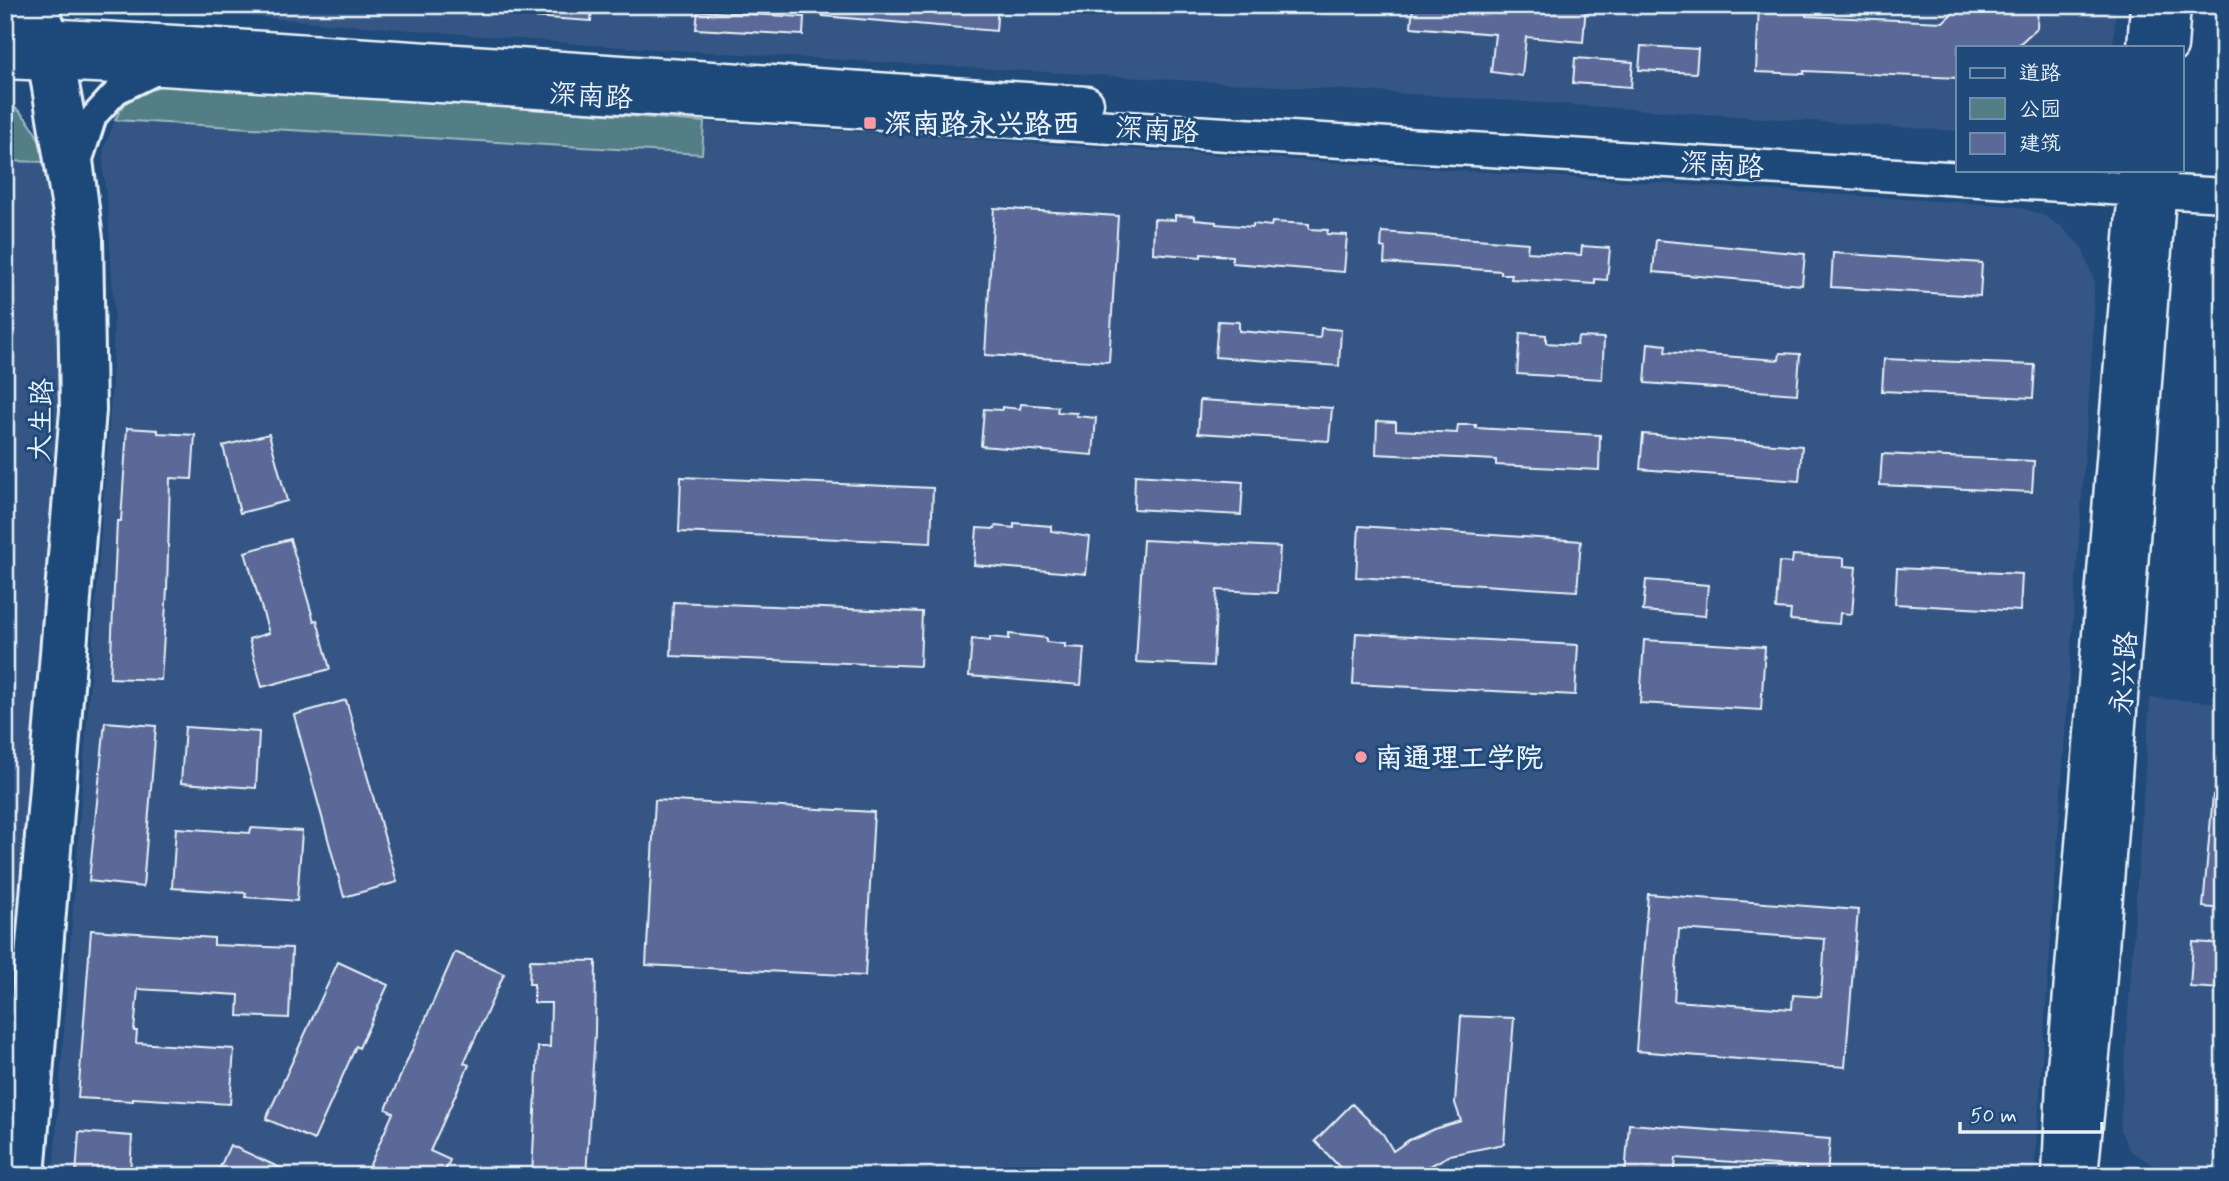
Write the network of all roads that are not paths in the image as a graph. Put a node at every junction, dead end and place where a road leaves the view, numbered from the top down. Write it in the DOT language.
graph roads {
  1 [pos="20,5"];
  2 [pos="43,5"];
  3 [pos="2147,5"];
  4 [pos="2174,5"];
  5 [pos="32,34"];
  6 [pos="2144,46"];
  7 [pos="2171,46"];
  8 [pos="5,62"];
  9 [pos="52,65"];
  10 [pos="162,69"];
  11 [pos="80,160"];
  12 [pos="1956,162"];
  13 [pos="1956,167"];
  14 [pos="2039,172"];
  15 [pos="2096,172"];
  16 [pos="2148,178"];
  17 [pos="2224,180"];
  18 [pos="2224,195"];
  19 [pos="20,1099"];
  20 [pos="10,1176"];
  21 [pos="32,1176"];
  22 [pos="2059,1176"];
  23 [pos="2081,1176"];
  1 -- 5 [label="street, 大生路"];
  2 -- 5 [label="street, 大生路"];
  3 -- 6 [label="main road"];
  4 -- 7 [label="main road"];
  5 -- 9 [label="street, 大生路"];
  5 -- 12 [label="main road, 深南路"];
  8 -- 9 [label="main road, 深南路"];
  9 -- 10 [label="main road, 深南路"];
  9 -- 11 [label="street, 大生路"];
  9 -- 19 [label="street, 大生路"];
  10 -- 11 [label="street"];
  10 -- 13 [label="main road, 深南路"];
  11 -- 19 [label="street, 大生路"];
  14 -- 16 [label="main road, 深南路"];
  15 -- 16 [label="main road, 深南路"];
  16 -- 17 [label="main road, 深南路"];
  16 -- 18 [label="main road, 深南路"];
  16 -- 22 [label="main road, 永兴路"];
  16 -- 23 [label="main road, 永兴路"];
  19 -- 20 [label="street, 大生路"];
  19 -- 21 [label="street, 大生路"];
}
